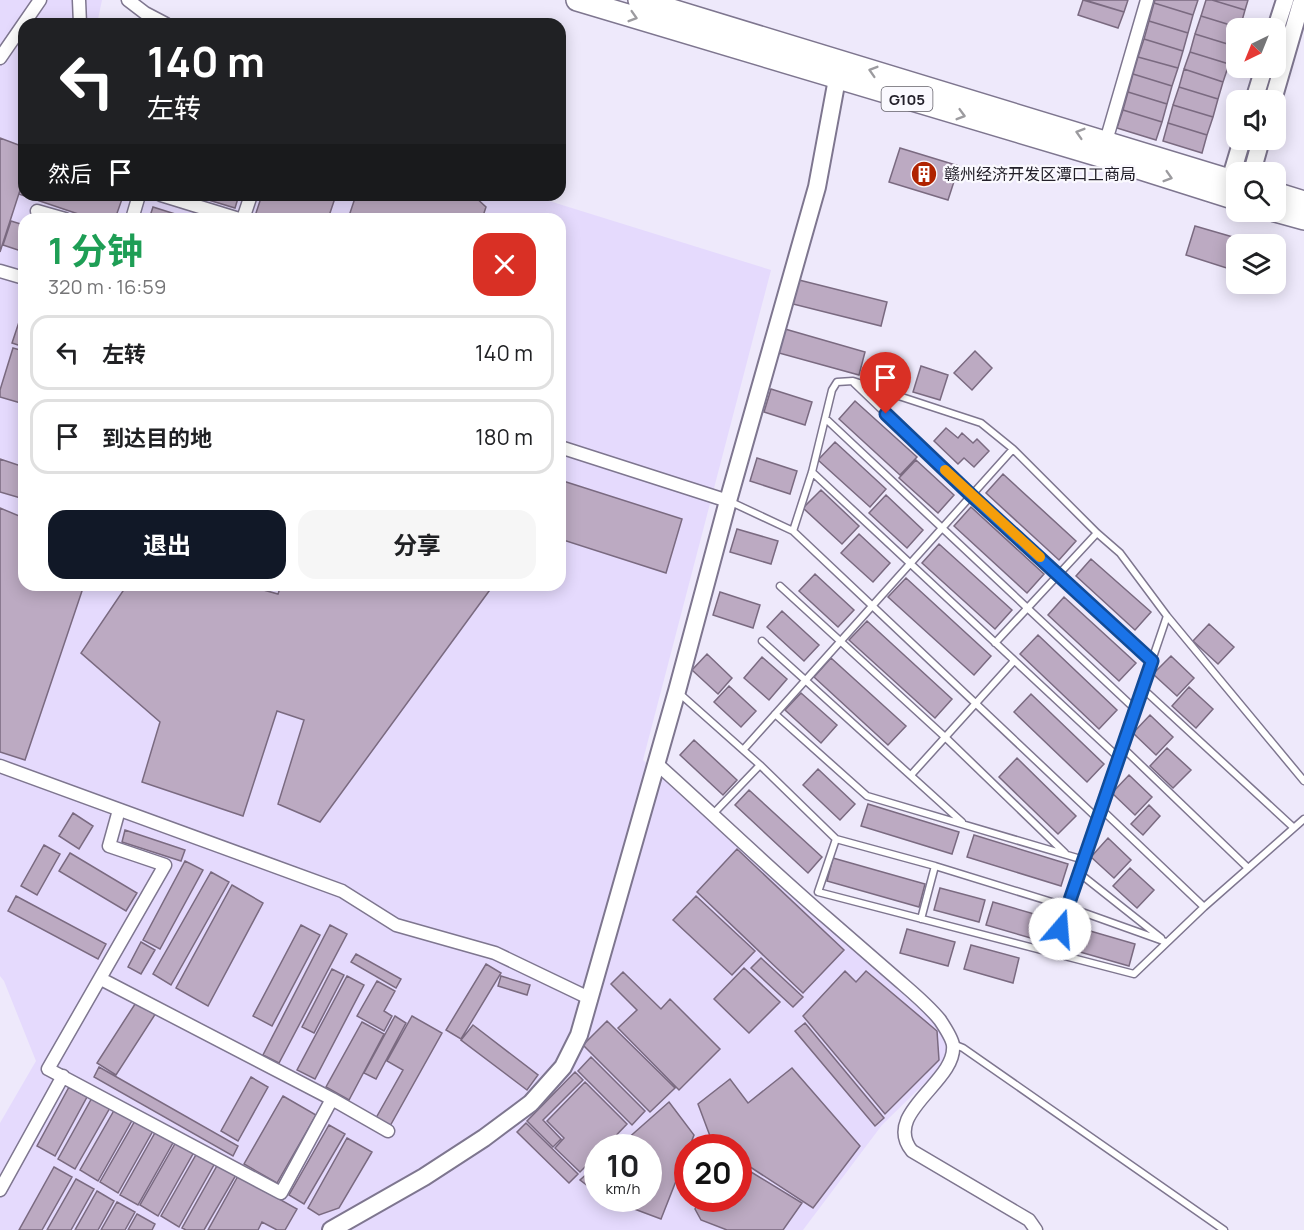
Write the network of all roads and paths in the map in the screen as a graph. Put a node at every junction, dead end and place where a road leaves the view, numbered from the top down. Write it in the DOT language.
graph roads {
  1 [pos="40,0"];
  2 [pos="79,0"];
  3 [pos="128,0"];
  4 [pos="578,0"];
  5 [pos="639,0"];
  6 [pos="1146,0"];
  7 [pos="1284,0"];
  8 [pos="1302,0"];
  9 [pos="28,18"];
  10 [pos="80,18"];
  11 [pos="154,18"];
  12 [pos="1279,18"];
  13 [pos="1299,27"];
  14 [pos="18,32"];
  15 [pos="0,58"];
  16 [pos="837,79"];
  17 [pos="1277,90"];
  18 [pos="1106,141"];
  19 [pos="1226,187"];
  20 [pos="1226,188"];
  21 [pos="1286,197"];
  22 [pos="181,201"];
  23 [pos="1304,202"];
  24 [pos="37,211"];
  25 [pos="44,213"];
  26 [pos="221,213"];
  27 [pos="1286,214"];
  28 [pos="1304,219"];
  29 [pos="0,271"];
  30 [pos="18,276"];
  31 [pos="853,381"];
  32 [pos="826,418"];
  33 [pos="566,449"];
  34 [pos="1013,449"];
  35 [pos="812,471"];
  36 [pos="971,495"];
  37 [pos="728,501"];
  38 [pos="943,527"];
  39 [pos="793,531"];
  40 [pos="1097,533"];
  41 [pos="911,563"];
  42 [pos="1059,574"];
  43 [pos="780,586"];
  44 [pos="873,606"];
  45 [pos="1027,609"];
  46 [pos="1167,616"];
  47 [pos="762,641"];
  48 [pos="841,642"];
  49 [pos="995,643"];
  50 [pos="1014,661"];
  51 [pos="1152,661"];
  52 [pos="806,680"];
  53 [pos="1142,688"];
  54 [pos="678,691"];
  55 [pos="976,703"];
  56 [pos="1135,709"];
  57 [pos="775,714"];
  58 [pos="945,737"];
  59 [pos="1122,747"];
  60 [pos="743,750"];
  61 [pos="1119,758"];
  62 [pos="656,763"];
  63 [pos="760,765"];
  64 [pos="0,766"];
  65 [pos="911,775"];
  66 [pos="1304,781"];
  67 [pos="1101,809"];
  68 [pos="119,810"];
  69 [pos="713,814"];
  70 [pos="1098,819"];
  71 [pos="1304,819"];
  72 [pos="962,823"];
  73 [pos="1294,828"];
  74 [pos="836,839"];
  75 [pos="1065,853"];
  76 [pos="1084,860"];
  77 [pos="935,866"];
  78 [pos="1248,868"];
  79 [pos="1079,873"];
  80 [pos="1068,907"];
  81 [pos="1204,907"];
  82 [pos="921,919"];
  83 [pos="1166,942"];
  84 [pos="1053,952"];
  85 [pos="101,979"];
  86 [pos="591,999"];
  87 [pos="953,1044"];
  88 [pos="63,1076"];
  89 [pos="332,1099"];
  90 [pos="388,1131"];
  91 [pos="0,1190"];
  92 [pos="331,1230"];
  93 [pos="1036,1230"];
  94 [pos="1224,1230"];
  1 -- 9 [label="street"];
  2 -- 10 [label="street"];
  3 -- 11 [label="street"];
  4 -- 16 [label="highway, G105, one-way"];
  18 -- 5 [label="highway, G105, one-way"];
  6 -- 18 [label="street"];
  7 -- 12 [label="main road"];
  8 -- 13 [label="main road"];
  13 -- 17 [label="main road"];
  14 -- 15 [label="street"];
  16 -- 20 [label="highway, G105, one-way"];
  16 -- 37 [label="main road"];
  18 -- 19 [label="highway, G105"];
  21 -- 23 [label="highway"];
  22 -- 26 [label="street"];
  24 -- 25 [label="street"];
  27 -- 28 [label="highway"];
  29 -- 30 [label="street"];
  31 -- 32 [label="lane"];
  31 -- 34 [label="lane"];
  31 -- 36 [label="lane"];
  32 -- 35 [label="lane"];
  32 -- 38 [label="lane"];
  33 -- 37 [label="street"];
  34 -- 36 [label="lane"];
  34 -- 40 [label="lane"];
  35 -- 39 [label="lane"];
  35 -- 41 [label="lane"];
  36 -- 38 [label="lane"];
  36 -- 42 [label="lane"];
  37 -- 39 [label="lane"];
  37 -- 54 [label="main road"];
  38 -- 41 [label="lane"];
  38 -- 45 [label="lane"];
  39 -- 44 [label="lane"];
  40 -- 42 [label="lane"];
  40 -- 46 [label="lane"];
  41 -- 44 [label="lane"];
  41 -- 49 [label="lane"];
  42 -- 45 [label="lane"];
  42 -- 51 [label="lane"];
  43 -- 48 [label="lane"];
  44 -- 48 [label="lane"];
  44 -- 55 [label="lane"];
  45 -- 49 [label="lane"];
  45 -- 56 [label="lane"];
  46 -- 51 [label="lane"];
  46 -- 66 [label="lane"];
  47 -- 52 [label="lane"];
  48 -- 52 [label="lane"];
  48 -- 58 [label="lane"];
  49 -- 50 [label="lane"];
  50 -- 55 [label="lane"];
  50 -- 61 [label="lane"];
  51 -- 53 [label="lane"];
  52 -- 57 [label="lane"];
  52 -- 65 [label="lane"];
  53 -- 56 [label="lane"];
  53 -- 73 [label="lane"];
  54 -- 60 [label="lane"];
  54 -- 62 [label="main road"];
  55 -- 58 [label="lane"];
  55 -- 70 [label="lane"];
  56 -- 59 [label="lane"];
  57 -- 60 [label="lane"];
  57 -- 72 [label="lane"];
  58 -- 65 [label="lane"];
  58 -- 75 [label="lane"];
  59 -- 61 [label="lane"];
  59 -- 78 [label="lane"];
  60 -- 63 [label="lane"];
  61 -- 67 [label="lane"];
  62 -- 69 [label="street"];
  62 -- 86 [label="main road"];
  63 -- 69 [label="lane"];
  63 -- 74 [label="lane"];
  64 -- 68 [label="street"];
  65 -- 72 [label="lane"];
  67 -- 70 [label="lane"];
  67 -- 81 [label="lane"];
  68 -- 85 [label="street"];
  68 -- 86 [label="street"];
  69 -- 87 [label="street"];
  70 -- 76 [label="lane"];
  71 -- 73 [label="lane"];
  72 -- 75 [label="lane"];
  73 -- 78 [label="lane"];
  74 -- 77 [label="lane"];
  74 -- 82 [label="lane"];
  75 -- 76 [label="lane"];
  76 -- 79 [label="lane"];
  77 -- 80 [label="lane"];
  77 -- 82 [label="lane"];
  78 -- 81 [label="lane"];
  79 -- 80 [label="lane"];
  79 -- 83 [label="lane"];
  80 -- 83 [label="lane"];
  80 -- 84 [label="lane"];
  81 -- 83 [label="lane"];
  82 -- 84 [label="lane"];
  83 -- 84 [label="lane"];
  85 -- 88 [label="street"];
  85 -- 89 [label="street"];
  86 -- 92 [label="main road"];
  87 -- 93 [label="street"];
  87 -- 94 [label="lane"];
  88 -- 89 [label="street"];
  88 -- 91 [label="street"];
  89 -- 90 [label="street"];
}
